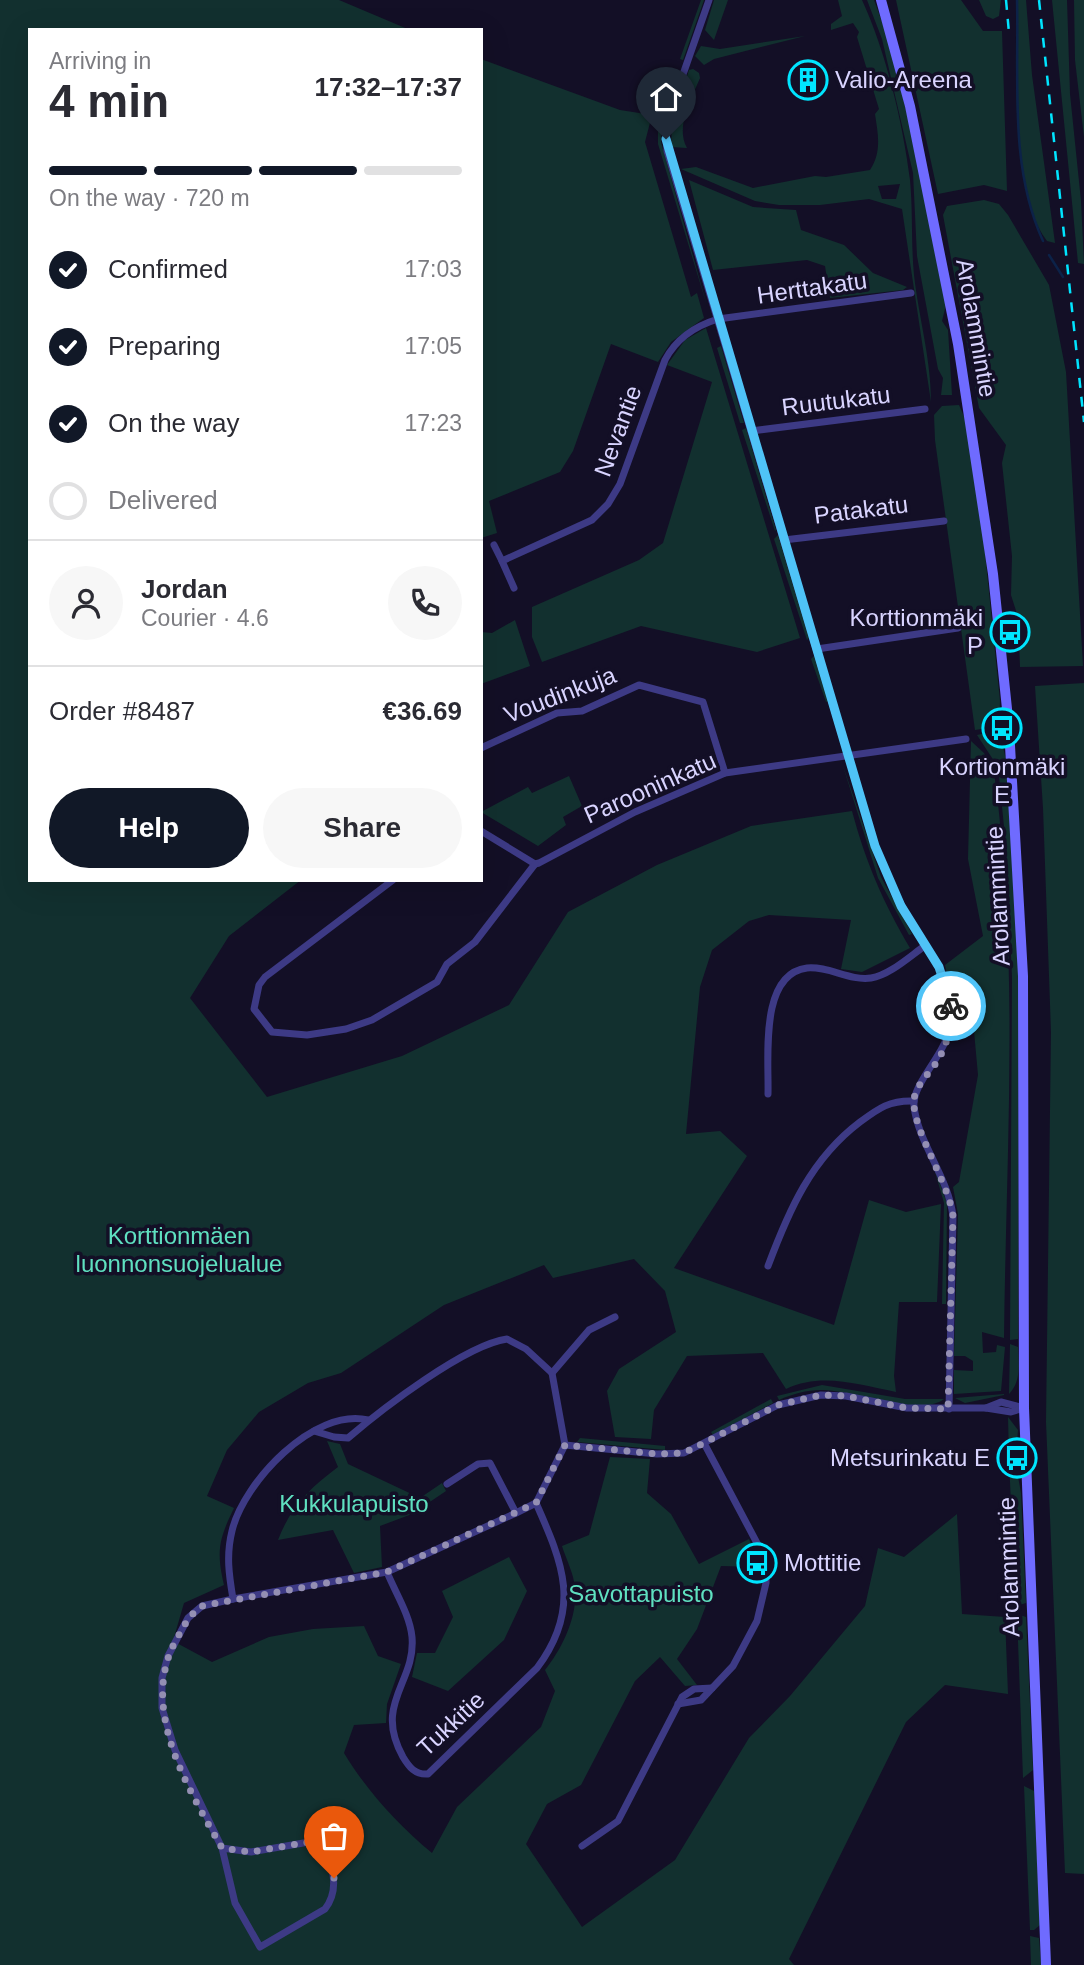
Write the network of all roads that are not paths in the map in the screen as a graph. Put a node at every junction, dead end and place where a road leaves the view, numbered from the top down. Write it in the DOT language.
graph roads {
  1 [pos="709,0"];
  2 [pos="881,1"];
  3 [pos="911,293"];
  4 [pos="718,319"];
  5 [pos="925,409"];
  6 [pos="751,431"];
  7 [pos="944,520"];
  8 [pos="784,540"];
  9 [pos="494,545"];
  10 [pos="502,561"];
  11 [pos="514,588"];
  12 [pos="958,628"];
  13 [pos="817,649"];
  14 [pos="967,739"];
  15 [pos="483,747"];
  16 [pos="849,756"];
  17 [pos="725,774"];
  18 [pos="483,832"];
  19 [pos="535,864"];
  20 [pos="390,882"];
  21 [pos="926,945"];
  22 [pos="768,1094"];
  23 [pos="914,1101"];
  24 [pos="768,1266"];
  25 [pos="615,1317"];
  26 [pos="552,1373"];
  27 [pos="1024,1408"];
  28 [pos="948,1409"];
  29 [pos="368,1420"];
  30 [pos="314,1430"];
  31 [pos="565,1445"];
  32 [pos="705,1445"];
  33 [pos="447,1484"];
  34 [pos="536,1503"];
  35 [pos="516,1513"];
  36 [pos="387,1572"];
  37 [pos="233,1600"];
  38 [pos="713,1688"];
  39 [pos="678,1704"];
  40 [pos="582,1846"];
  41 [pos="222,1848"];
  42 [pos="1046,1965"];
  1 -- 4 [label="street"];
  2 -- 27 [label="street, Arolammintie"];
  3 -- 4 [label="street, Herttakatu"];
  4 -- 6 [label="street"];
  4 -- 10 [label="street, Nevantie"];
  5 -- 6 [label="street, Ruutukatu"];
  6 -- 8 [label="street"];
  7 -- 8 [label="street, Patakatu"];
  8 -- 13 [label="street"];
  9 -- 10 [label="street"];
  10 -- 11 [label="street"];
  12 -- 13 [label="street"];
  13 -- 16 [label="street"];
  14 -- 16 [label="street, Parooninkatu"];
  15 -- 17 [label="street, Voudinkuja"];
  16 -- 17 [label="street, Parooninkatu"];
  16 -- 21 [label="street"];
  17 -- 19 [label="street, Parooninkatu"];
  18 -- 19 [label="street"];
  19 -- 20 [label="street"];
  21 -- 22 [label="street"];
  21 -- 23 [label="street"];
  23 -- 24 [label="street"];
  23 -- 28 [label="street"];
  25 -- 26 [label="street"];
  26 -- 29 [label="street"];
  26 -- 31 [label="street"];
  27 -- 28 [label="street"];
  27 -- 42 [label="street, Arolammintie"];
  28 -- 32 [label="street"];
  29 -- 30 [label="street"];
  29 -- 30 [label="street"];
  30 -- 37 [label="street"];
  31 -- 32 [label="street"];
  31 -- 34 [label="street"];
  32 -- 38 [label="street"];
  33 -- 35 [label="street"];
  34 -- 35 [label="street"];
  34 -- 36 [label="street, Tukkitie"];
  35 -- 36 [label="street"];
  36 -- 37 [label="street"];
  37 -- 41 [label="street"];
  38 -- 39 [label="street"];
  38 -- 39 [label="street"];
  39 -- 40 [label="street"];
  41 -- 41 [label="street"];
}
